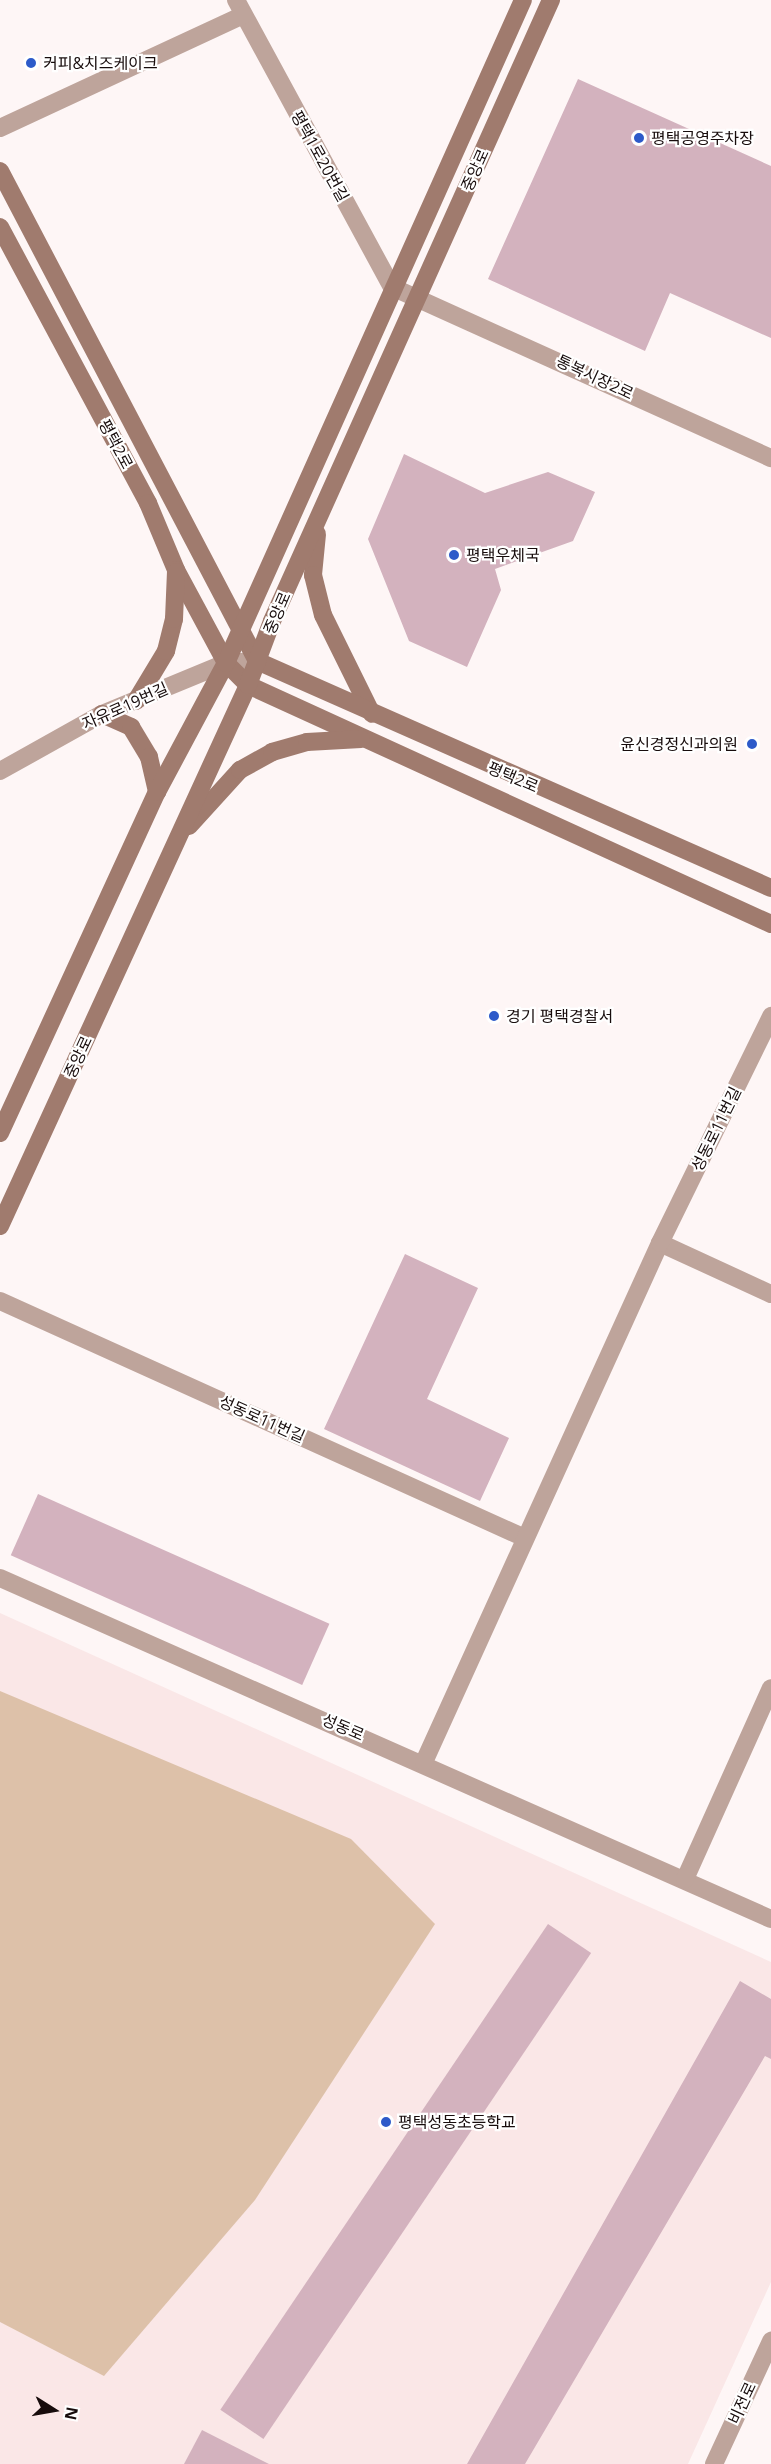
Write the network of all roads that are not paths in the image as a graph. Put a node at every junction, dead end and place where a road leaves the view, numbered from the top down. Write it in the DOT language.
graph roads {
  1 [pos="523,0"];
  2 [pos="551,0"];
  3 [pos="239,7"];
  4 [pos="0,128"];
  5 [pos="0,171"];
  6 [pos="0,227"];
  7 [pos="392,287"];
  8 [pos="418,296"];
  9 [pos="771,458"];
  10 [pos="318,519"];
  11 [pos="176,570"];
  12 [pos="238,631"];
  13 [pos="257,661"];
  14 [pos="226,663"];
  15 [pos="248,685"];
  16 [pos="136,701"];
  17 [pos="102,714"];
  18 [pos="372,714"];
  19 [pos="365,739"];
  20 [pos="0,771"];
  21 [pos="158,792"];
  22 [pos="179,836"];
  23 [pos="771,888"];
  24 [pos="771,924"];
  25 [pos="771,1016"];
  26 [pos="0,1133"];
  27 [pos="0,1226"];
  28 [pos="660,1243"];
  29 [pos="771,1294"];
  30 [pos="0,1301"];
  31 [pos="525,1538"];
  32 [pos="0,1578"];
  33 [pos="771,1688"];
  34 [pos="424,1762"];
  35 [pos="685,1879"];
  36 [pos="771,1919"];
  37 [pos="771,2341"];
  38 [pos="714,2464"];
  1 -- 7 [label="street, 중앙로"];
  2 -- 8 [label="street, 중앙로"];
  3 -- 4 [label="street"];
  3 -- 7 [label="street, 평택1로20번길"];
  5 -- 12 [label="street"];
  6 -- 11 [label="street, 평택2로"];
  7 -- 8 [label="street"];
  7 -- 12 [label="street, 중앙로"];
  8 -- 9 [label="street, 통복시장2로"];
  8 -- 10 [label="street, 중앙로"];
  10 -- 13 [label="street, 중앙로"];
  10 -- 18 [label="street"];
  11 -- 14 [label="street, 평택2로"];
  11 -- 16 [label="street"];
  12 -- 13 [label="street"];
  12 -- 14 [label="street, 중앙로"];
  13 -- 14 [label="street, 자유로19번길"];
  13 -- 15 [label="street, 중앙로"];
  13 -- 18 [label="street, 평택2로"];
  14 -- 15 [label="street, 평택2로"];
  14 -- 16 [label="street, 자유로19번길"];
  14 -- 21 [label="street, 중앙로"];
  15 -- 19 [label="street"];
  15 -- 22 [label="street, 중앙로"];
  16 -- 17 [label="street, 자유로19번길"];
  17 -- 20 [label="street, 자유로19번길"];
  17 -- 21 [label="street"];
  18 -- 23 [label="street, 평택2로"];
  19 -- 22 [label="street"];
  19 -- 24 [label="street"];
  21 -- 26 [label="street, 중앙로"];
  22 -- 27 [label="street, 중앙로"];
  25 -- 28 [label="street, 성동로11번길"];
  28 -- 29 [label="street"];
  28 -- 31 [label="street, 성동로11번길"];
  30 -- 31 [label="street, 성동로11번길"];
  31 -- 34 [label="street, 성동로11번길"];
  32 -- 34 [label="street, 성동로"];
  33 -- 35 [label="street"];
  34 -- 35 [label="street, 성동로"];
  35 -- 36 [label="street, 성동로"];
  37 -- 38 [label="street, 비전로"];
}
